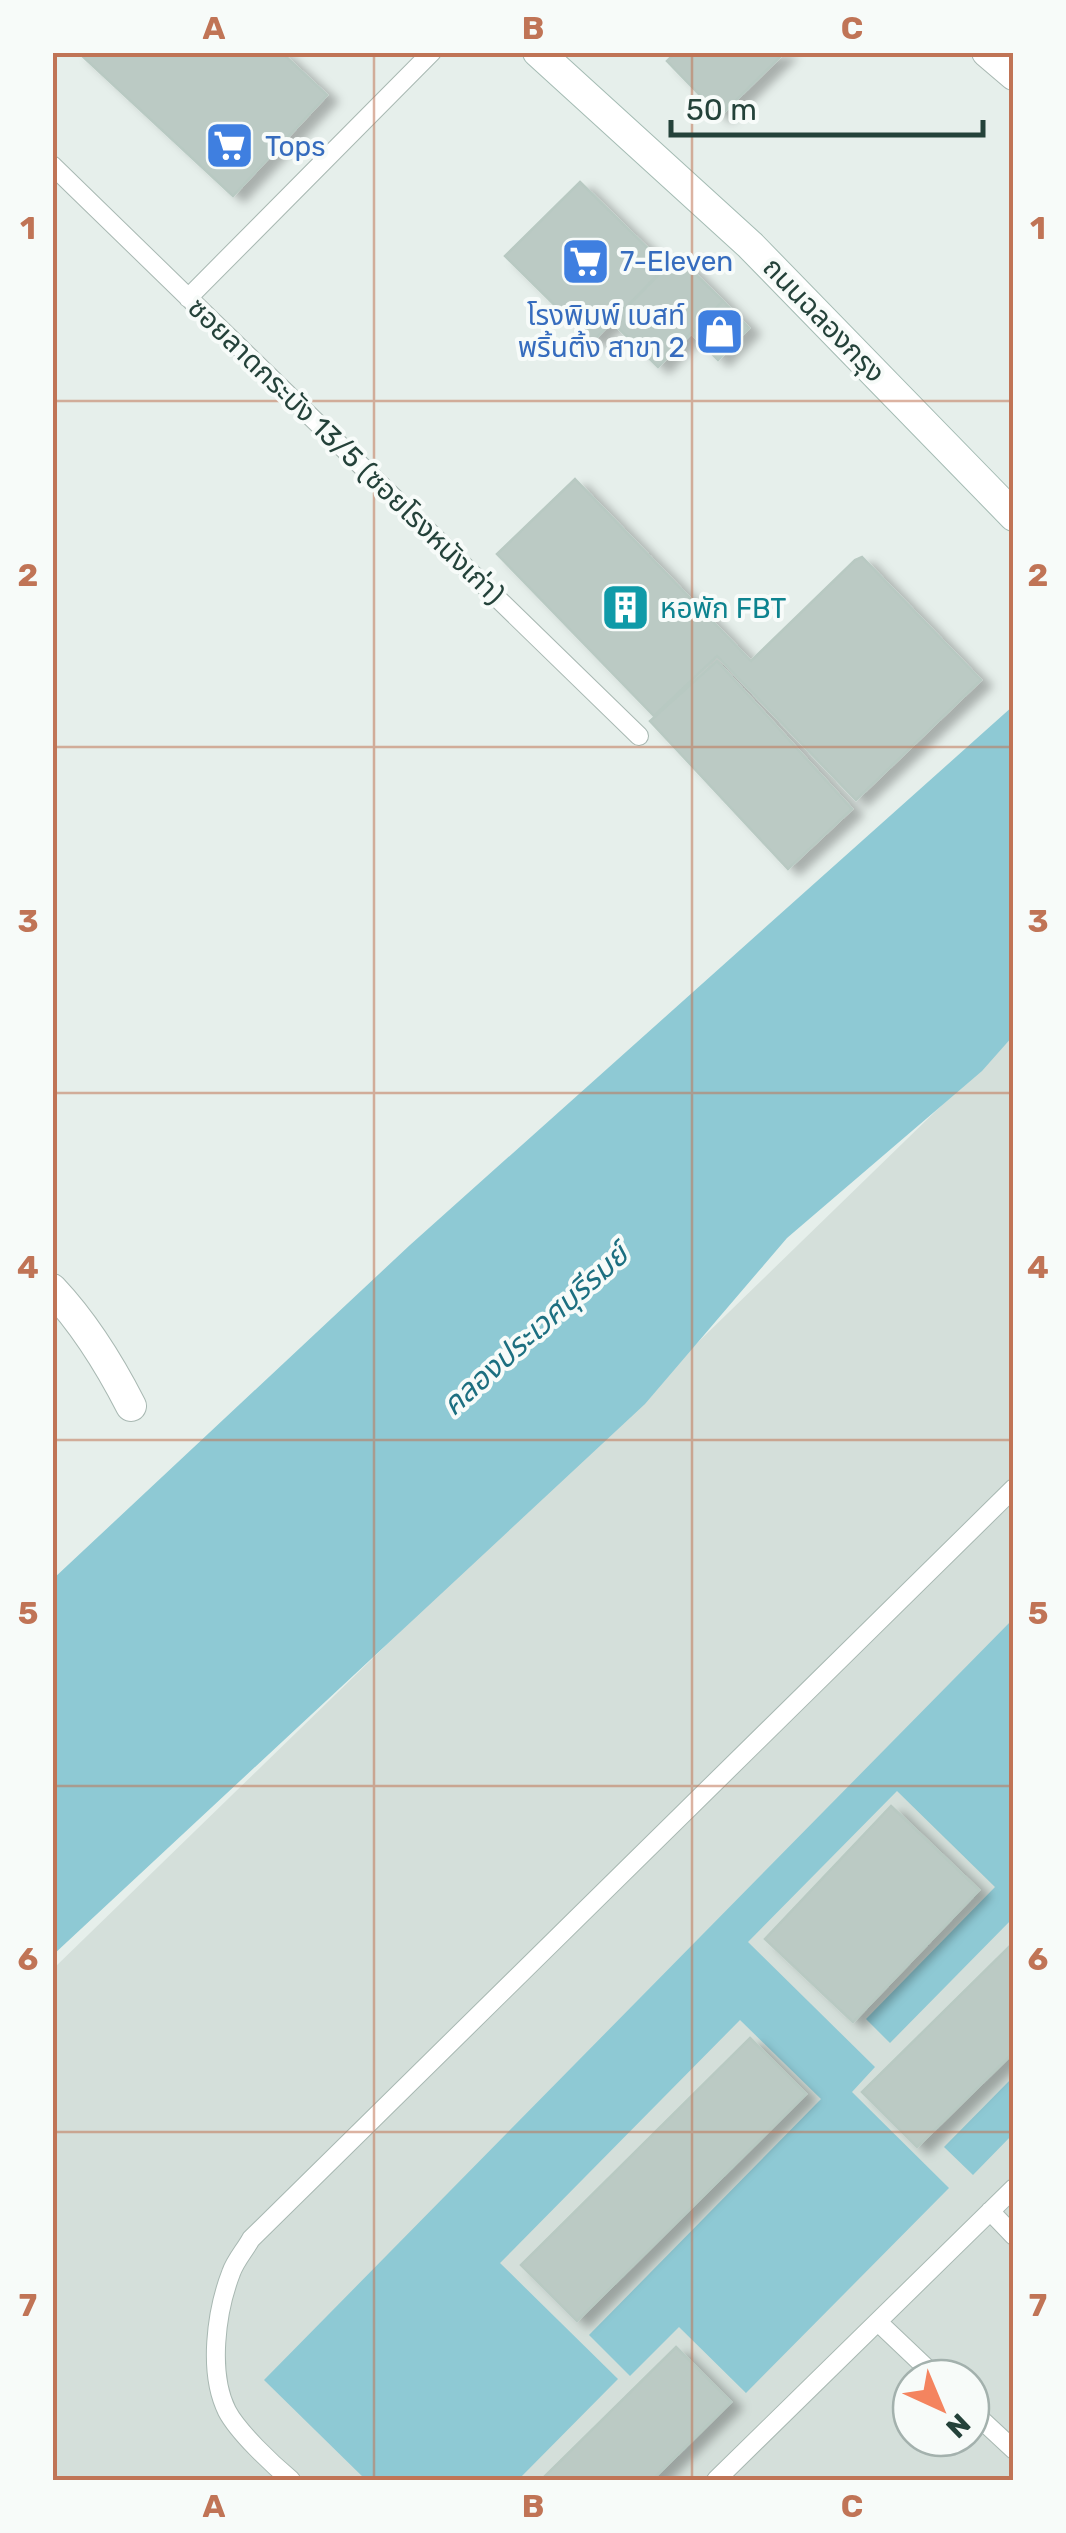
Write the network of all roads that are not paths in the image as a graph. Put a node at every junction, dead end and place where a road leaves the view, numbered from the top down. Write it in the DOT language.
graph roads {
  1 [pos="432,52"];
  2 [pos="538,52"];
  3 [pos="987,52"];
  4 [pos="1014,75"];
  5 [pos="52,164"];
  6 [pos="188,298"];
  7 [pos="1014,516"];
  8 [pos="639,736"];
  9 [pos="52,1289"];
  10 [pos="130,1406"];
  11 [pos="1014,1488"];
  12 [pos="1014,2188"];
  13 [pos="990,2211"];
  14 [pos="1014,2236"];
  15 [pos="878,2322"];
  16 [pos="916,2358"];
  17 [pos="991,2429"];
  18 [pos="1014,2450"];
  19 [pos="291,2480"];
  20 [pos="716,2480"];
  1 -- 6 [label="lane"];
  2 -- 7 [label="main road, ถนนฉลองกรุง"];
  3 -- 4 [label="main road"];
  5 -- 6 [label="lane, ซอยลาดกระบัง 13/5 (ซอยโรงหนังเก่า)"];
  6 -- 8 [label="lane, ซอยลาดกระบัง 13/5 (ซอยโรงหนังเก่า)"];
  9 -- 10 [label="main road"];
  11 -- 19 [label="lane"];
  12 -- 13 [label="lane"];
  13 -- 14 [label="lane"];
  13 -- 15 [label="lane"];
  15 -- 16 [label="lane"];
  15 -- 20 [label="lane"];
  17 -- 18 [label="lane"];
}
